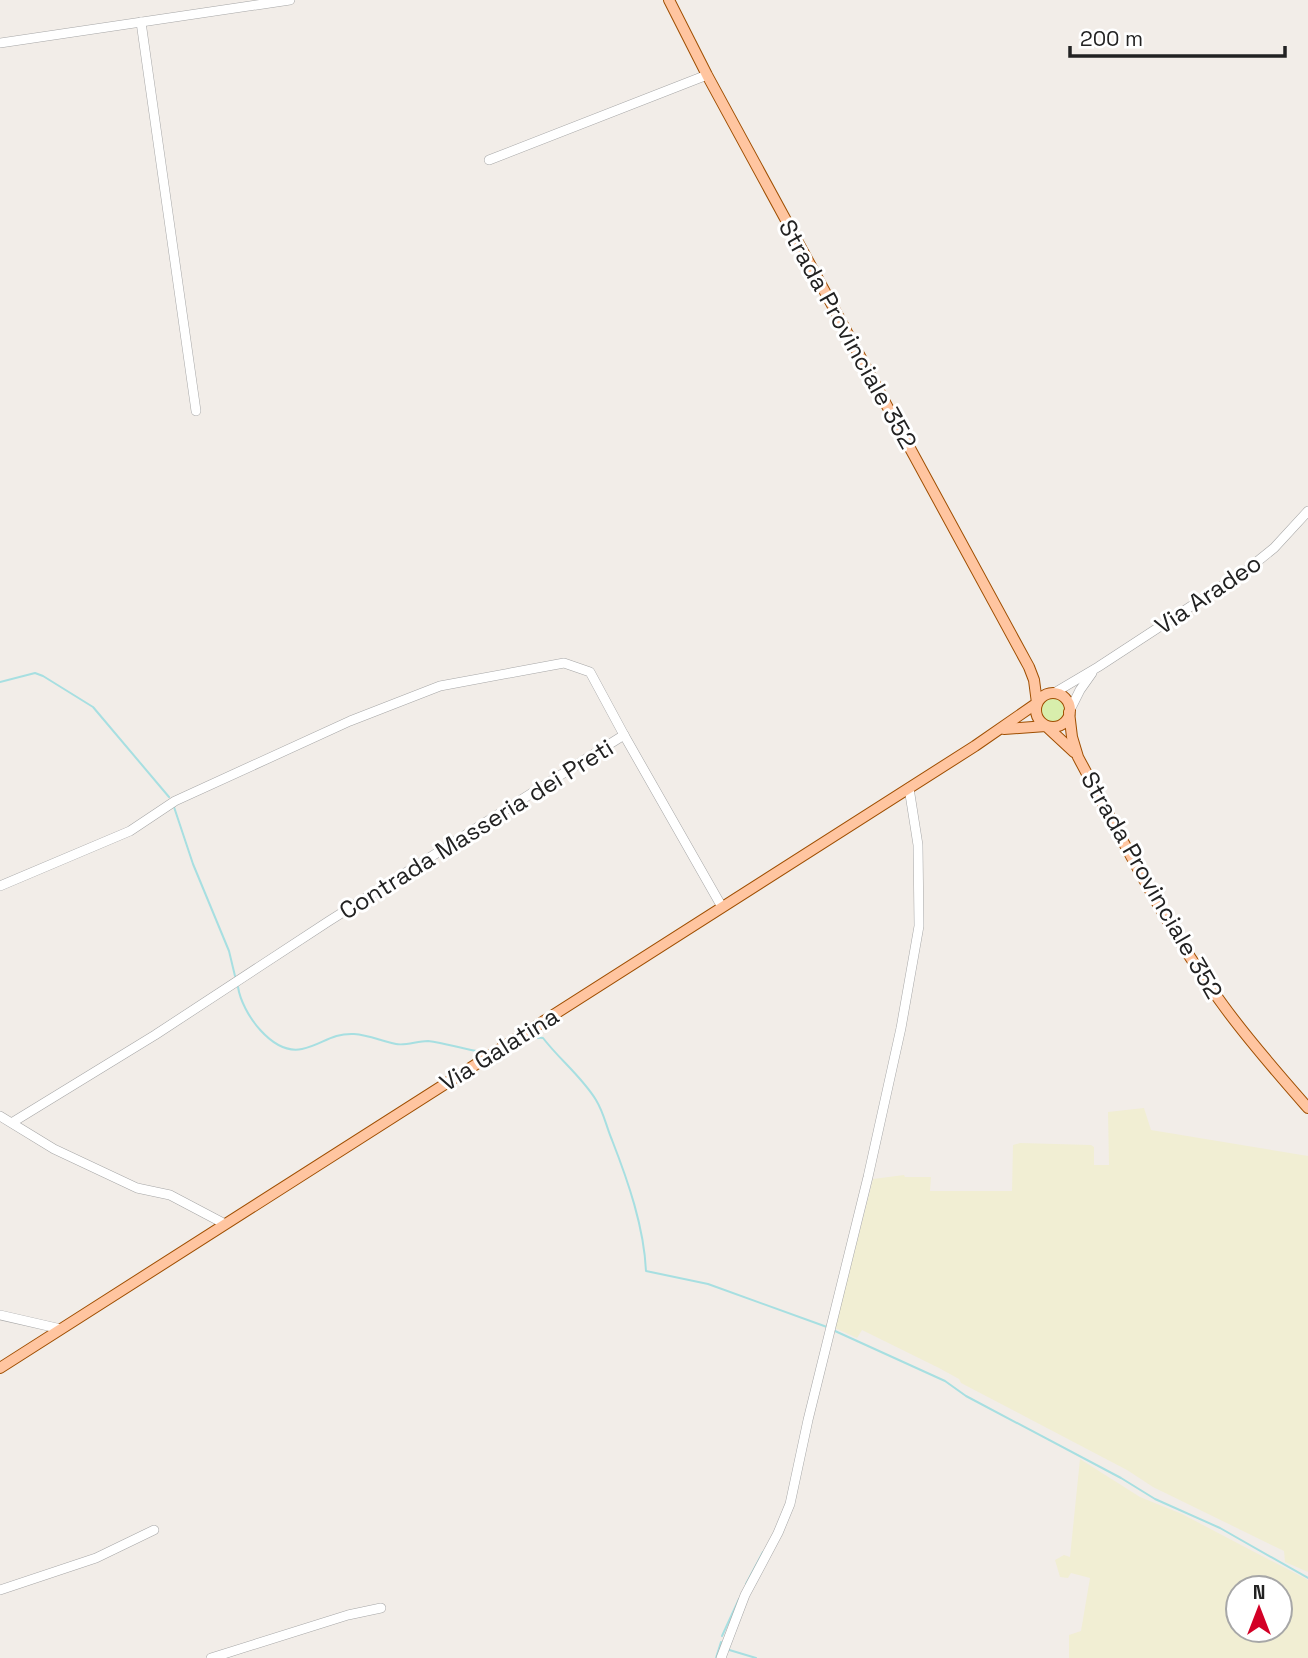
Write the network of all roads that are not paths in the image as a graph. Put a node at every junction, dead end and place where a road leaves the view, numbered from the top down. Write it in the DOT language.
graph roads {
  1 [pos="290,0"];
  2 [pos="669,0"];
  3 [pos="141,22"];
  4 [pos="0,43"];
  5 [pos="707,75"];
  6 [pos="489,160"];
  7 [pos="196,411"];
  8 [pos="1308,511"];
  9 [pos="1029,667"];
  10 [pos="1098,667"];
  11 [pos="1054,693"];
  12 [pos="1037,703"];
  13 [pos="1069,712"];
  14 [pos="1046,726"];
  15 [pos="999,731"];
  16 [pos="624,735"];
  17 [pos="1078,757"];
  18 [pos="909,788"];
  19 [pos="0,886"];
  20 [pos="723,907"];
  21 [pos="1308,1108"];
  22 [pos="0,1115"];
  23 [pos="13,1122"];
  24 [pos="225,1224"];
  25 [pos="0,1315"];
  26 [pos="61,1329"];
  27 [pos="0,1368"];
  28 [pos="154,1530"];
  29 [pos="0,1590"];
  30 [pos="381,1608"];
  31 [pos="211,1658"];
  32 [pos="721,1658"];
  1 -- 3 [label="street"];
  2 -- 5 [label="main road, Strada Provinciale 352"];
  3 -- 4 [label="street"];
  3 -- 7 [label="street"];
  5 -- 6 [label="street"];
  5 -- 9 [label="main road, Strada Provinciale 352"];
  8 -- 10 [label="street, Via Aradeo"];
  9 -- 11 [label="main road, Strada Provinciale 352"];
  9 -- 12 [label="main road, Strada Provinciale 352"];
  10 -- 11 [label="street, Via Aradeo"];
  10 -- 13 [label="street, Via Aradeo"];
  11 -- 12 [label="main road"];
  11 -- 13 [label="main road"];
  12 -- 14 [label="main road"];
  12 -- 15 [label="main road, Via Galatina"];
  13 -- 14 [label="main road"];
  13 -- 17 [label="main road, Strada Provinciale 352"];
  14 -- 15 [label="main road, Via Galatina"];
  14 -- 17 [label="main road, Strada Provinciale 352"];
  15 -- 18 [label="main road, Via Galatina"];
  16 -- 19 [label="street, Contrada Masseria dei Preti"];
  16 -- 20 [label="street"];
  16 -- 23 [label="street, Contrada Masseria dei Preti"];
  17 -- 21 [label="main road, Strada Provinciale 352"];
  18 -- 20 [label="main road, Via Galatina"];
  18 -- 32 [label="street"];
  20 -- 24 [label="main road, Via Galatina"];
  22 -- 23 [label="street"];
  23 -- 24 [label="street"];
  24 -- 26 [label="main road, Via Galatina"];
  25 -- 26 [label="street"];
  26 -- 27 [label="main road, Via Galatina"];
  28 -- 29 [label="street"];
  30 -- 31 [label="street"];
}
